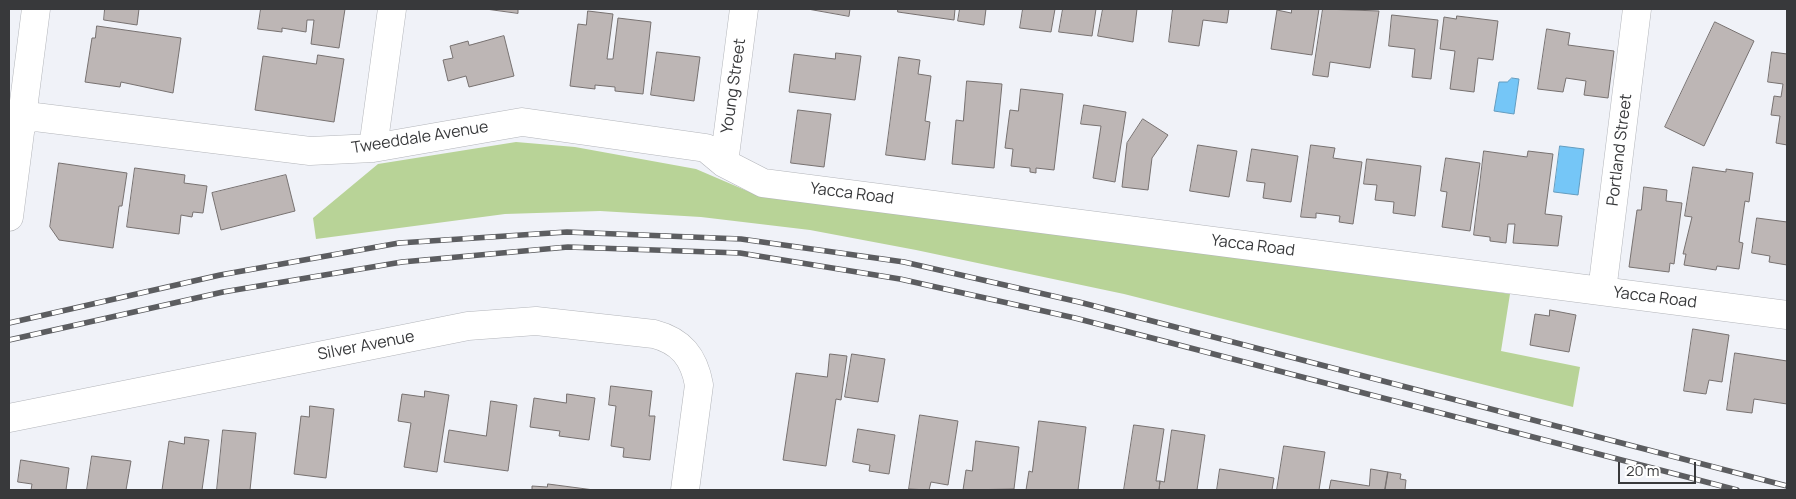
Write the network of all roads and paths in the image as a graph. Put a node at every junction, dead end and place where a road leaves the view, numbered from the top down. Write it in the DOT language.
graph roads {
  1 [pos="36,9"];
  2 [pos="392,9"];
  3 [pos="744,9"];
  4 [pos="1638,9"];
  5 [pos="15,120"];
  6 [pos="373,148"];
  7 [pos="724,163"];
  8 [pos="9,217"];
  9 [pos="1602,291"];
  10 [pos="1787,315"];
  11 [pos="9,418"];
  12 [pos="685,490"];
  1 -- 5 [label="street"];
  2 -- 6 [label="street"];
  3 -- 7 [label="street, Young Street"];
  4 -- 9 [label="street, Portland Street"];
  5 -- 6 [label="street, Tweeddale Avenue"];
  5 -- 8 [label="street"];
  6 -- 7 [label="street, Tweeddale Avenue"];
  7 -- 9 [label="street, Yacca Road"];
  9 -- 10 [label="street, Yacca Road"];
  11 -- 12 [label="street, Silver Avenue"];
}
